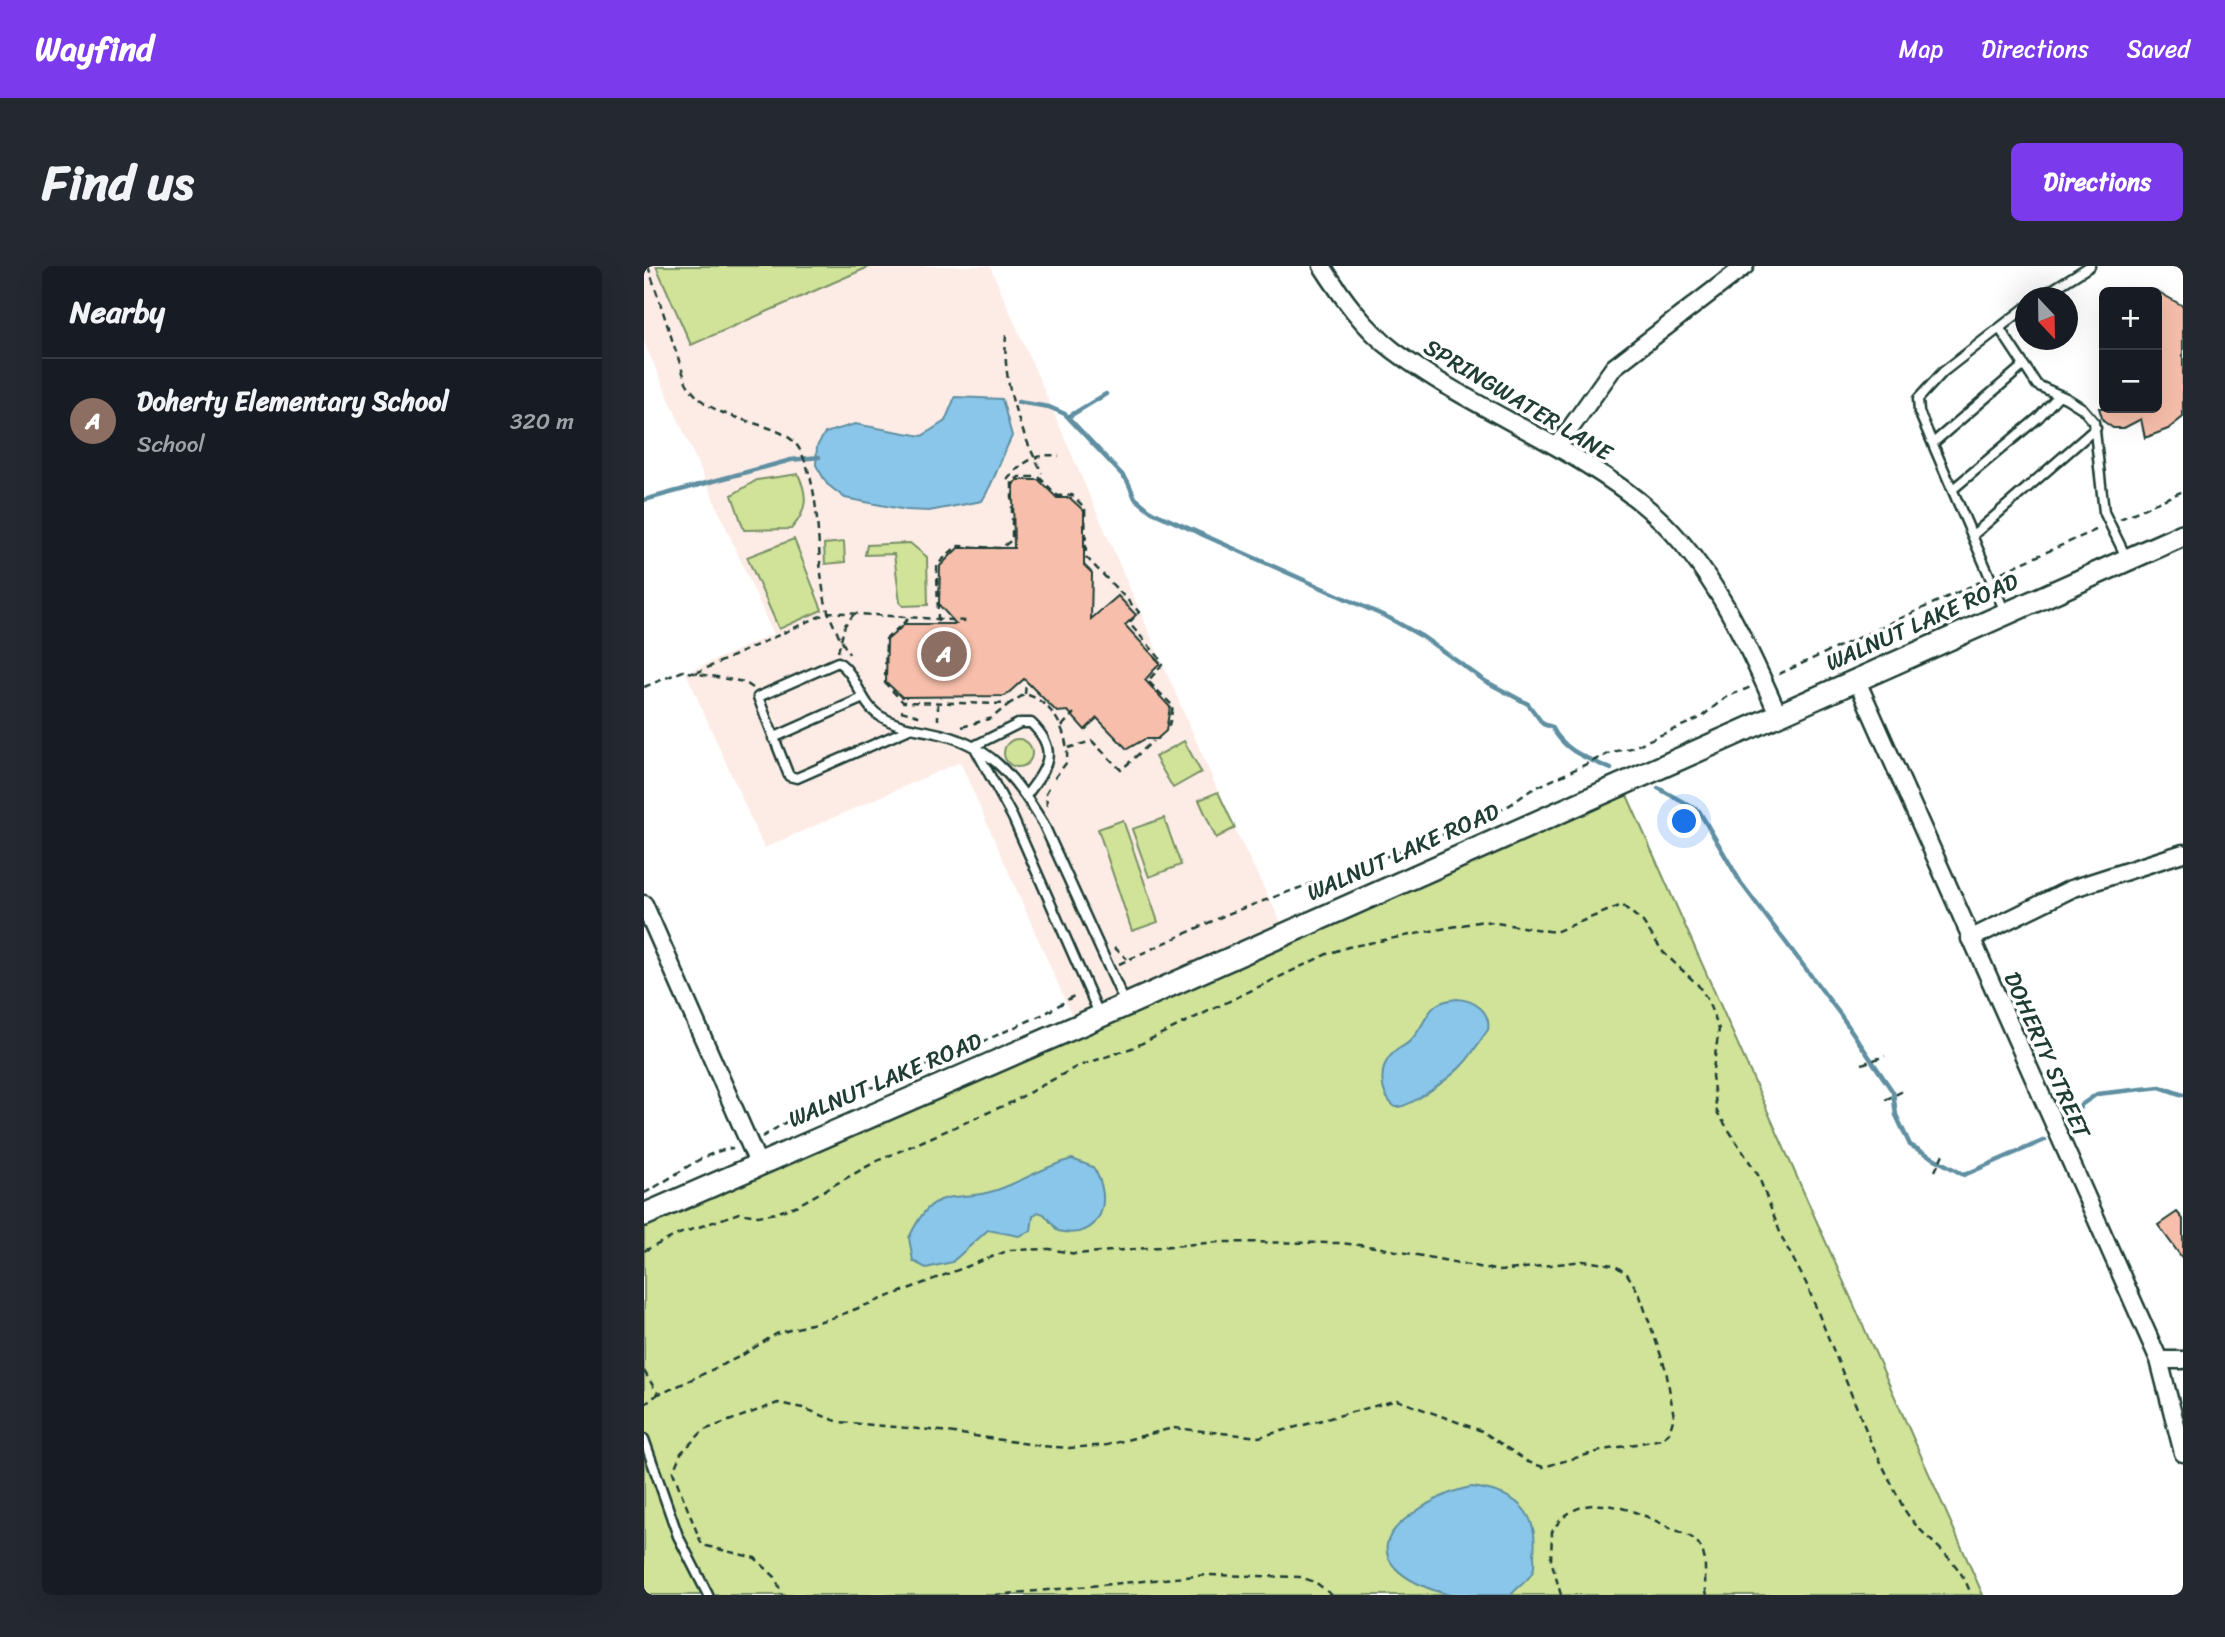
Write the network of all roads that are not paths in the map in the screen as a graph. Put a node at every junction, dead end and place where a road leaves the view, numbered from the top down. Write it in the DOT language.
graph roads {
  1 [pos="1322,266"];
  2 [pos="1745,266"];
  3 [pos="2090,266"];
  4 [pos="2057,287"];
  5 [pos="2015,316"];
  6 [pos="2000,329"];
  7 [pos="2023,366"];
  8 [pos="2059,395"];
  9 [pos="2096,428"];
  10 [pos="1933,443"];
  11 [pos="1557,447"];
  12 [pos="1953,489"];
  13 [pos="1973,535"];
  14 [pos="2183,535"];
  15 [pos="2127,560"];
  16 [pos="2006,613"];
  17 [pos="1857,681"];
  18 [pos="863,698"];
  19 [pos="1778,714"];
  20 [pos="907,730"];
  21 [pos="773,738"];
  22 [pos="974,746"];
  23 [pos="1026,796"];
  24 [pos="2183,853"];
  25 [pos="644,904"];
  26 [pos="1970,939"];
  27 [pos="1126,1005"];
  28 [pos="1100,1016"];
  29 [pos="758,1163"];
  30 [pos="644,1215"];
  31 [pos="2159,1360"];
  32 [pos="2183,1360"];
  33 [pos="644,1439"];
  34 [pos="2183,1453"];
  35 [pos="708,1595"];
  1 -- 11 [label="street, SPRINGWATER LANE"];
  2 -- 11 [label="street"];
  3 -- 4 [label="lane"];
  5 -- 6 [label="lane"];
  6 -- 7 [label="lane"];
  6 -- 10 [label="lane"];
  7 -- 8 [label="lane"];
  7 -- 10 [label="lane"];
  8 -- 9 [label="lane"];
  8 -- 12 [label="lane"];
  9 -- 13 [label="lane"];
  9 -- 15 [label="lane"];
  10 -- 12 [label="lane"];
  11 -- 19 [label="street, SPRINGWATER LANE"];
  12 -- 13 [label="lane"];
  13 -- 16 [label="lane"];
  14 -- 15 [label="street, WALNUT LAKE ROAD"];
  15 -- 16 [label="street, WALNUT LAKE ROAD"];
  16 -- 17 [label="street, WALNUT LAKE ROAD"];
  17 -- 19 [label="street, WALNUT LAKE ROAD"];
  17 -- 26 [label="street, DOHERTY STREET"];
  18 -- 20 [label="lane"];
  18 -- 21 [label="lane"];
  18 -- 21 [label="lane"];
  19 -- 27 [label="street, WALNUT LAKE ROAD"];
  20 -- 21 [label="lane"];
  20 -- 22 [label="lane"];
  22 -- 23 [label="lane"];
  22 -- 23 [label="lane"];
  22 -- 28 [label="lane"];
  23 -- 27 [label="lane"];
  24 -- 26 [label="street"];
  25 -- 29 [label="street"];
  26 -- 31 [label="street, DOHERTY STREET"];
  27 -- 28 [label="street, WALNUT LAKE ROAD"];
  28 -- 29 [label="street, WALNUT LAKE ROAD"];
  29 -- 30 [label="street, WALNUT LAKE ROAD"];
  31 -- 32 [label="street"];
  31 -- 34 [label="street, DOHERTY STREET"];
  33 -- 35 [label="lane"];
}
